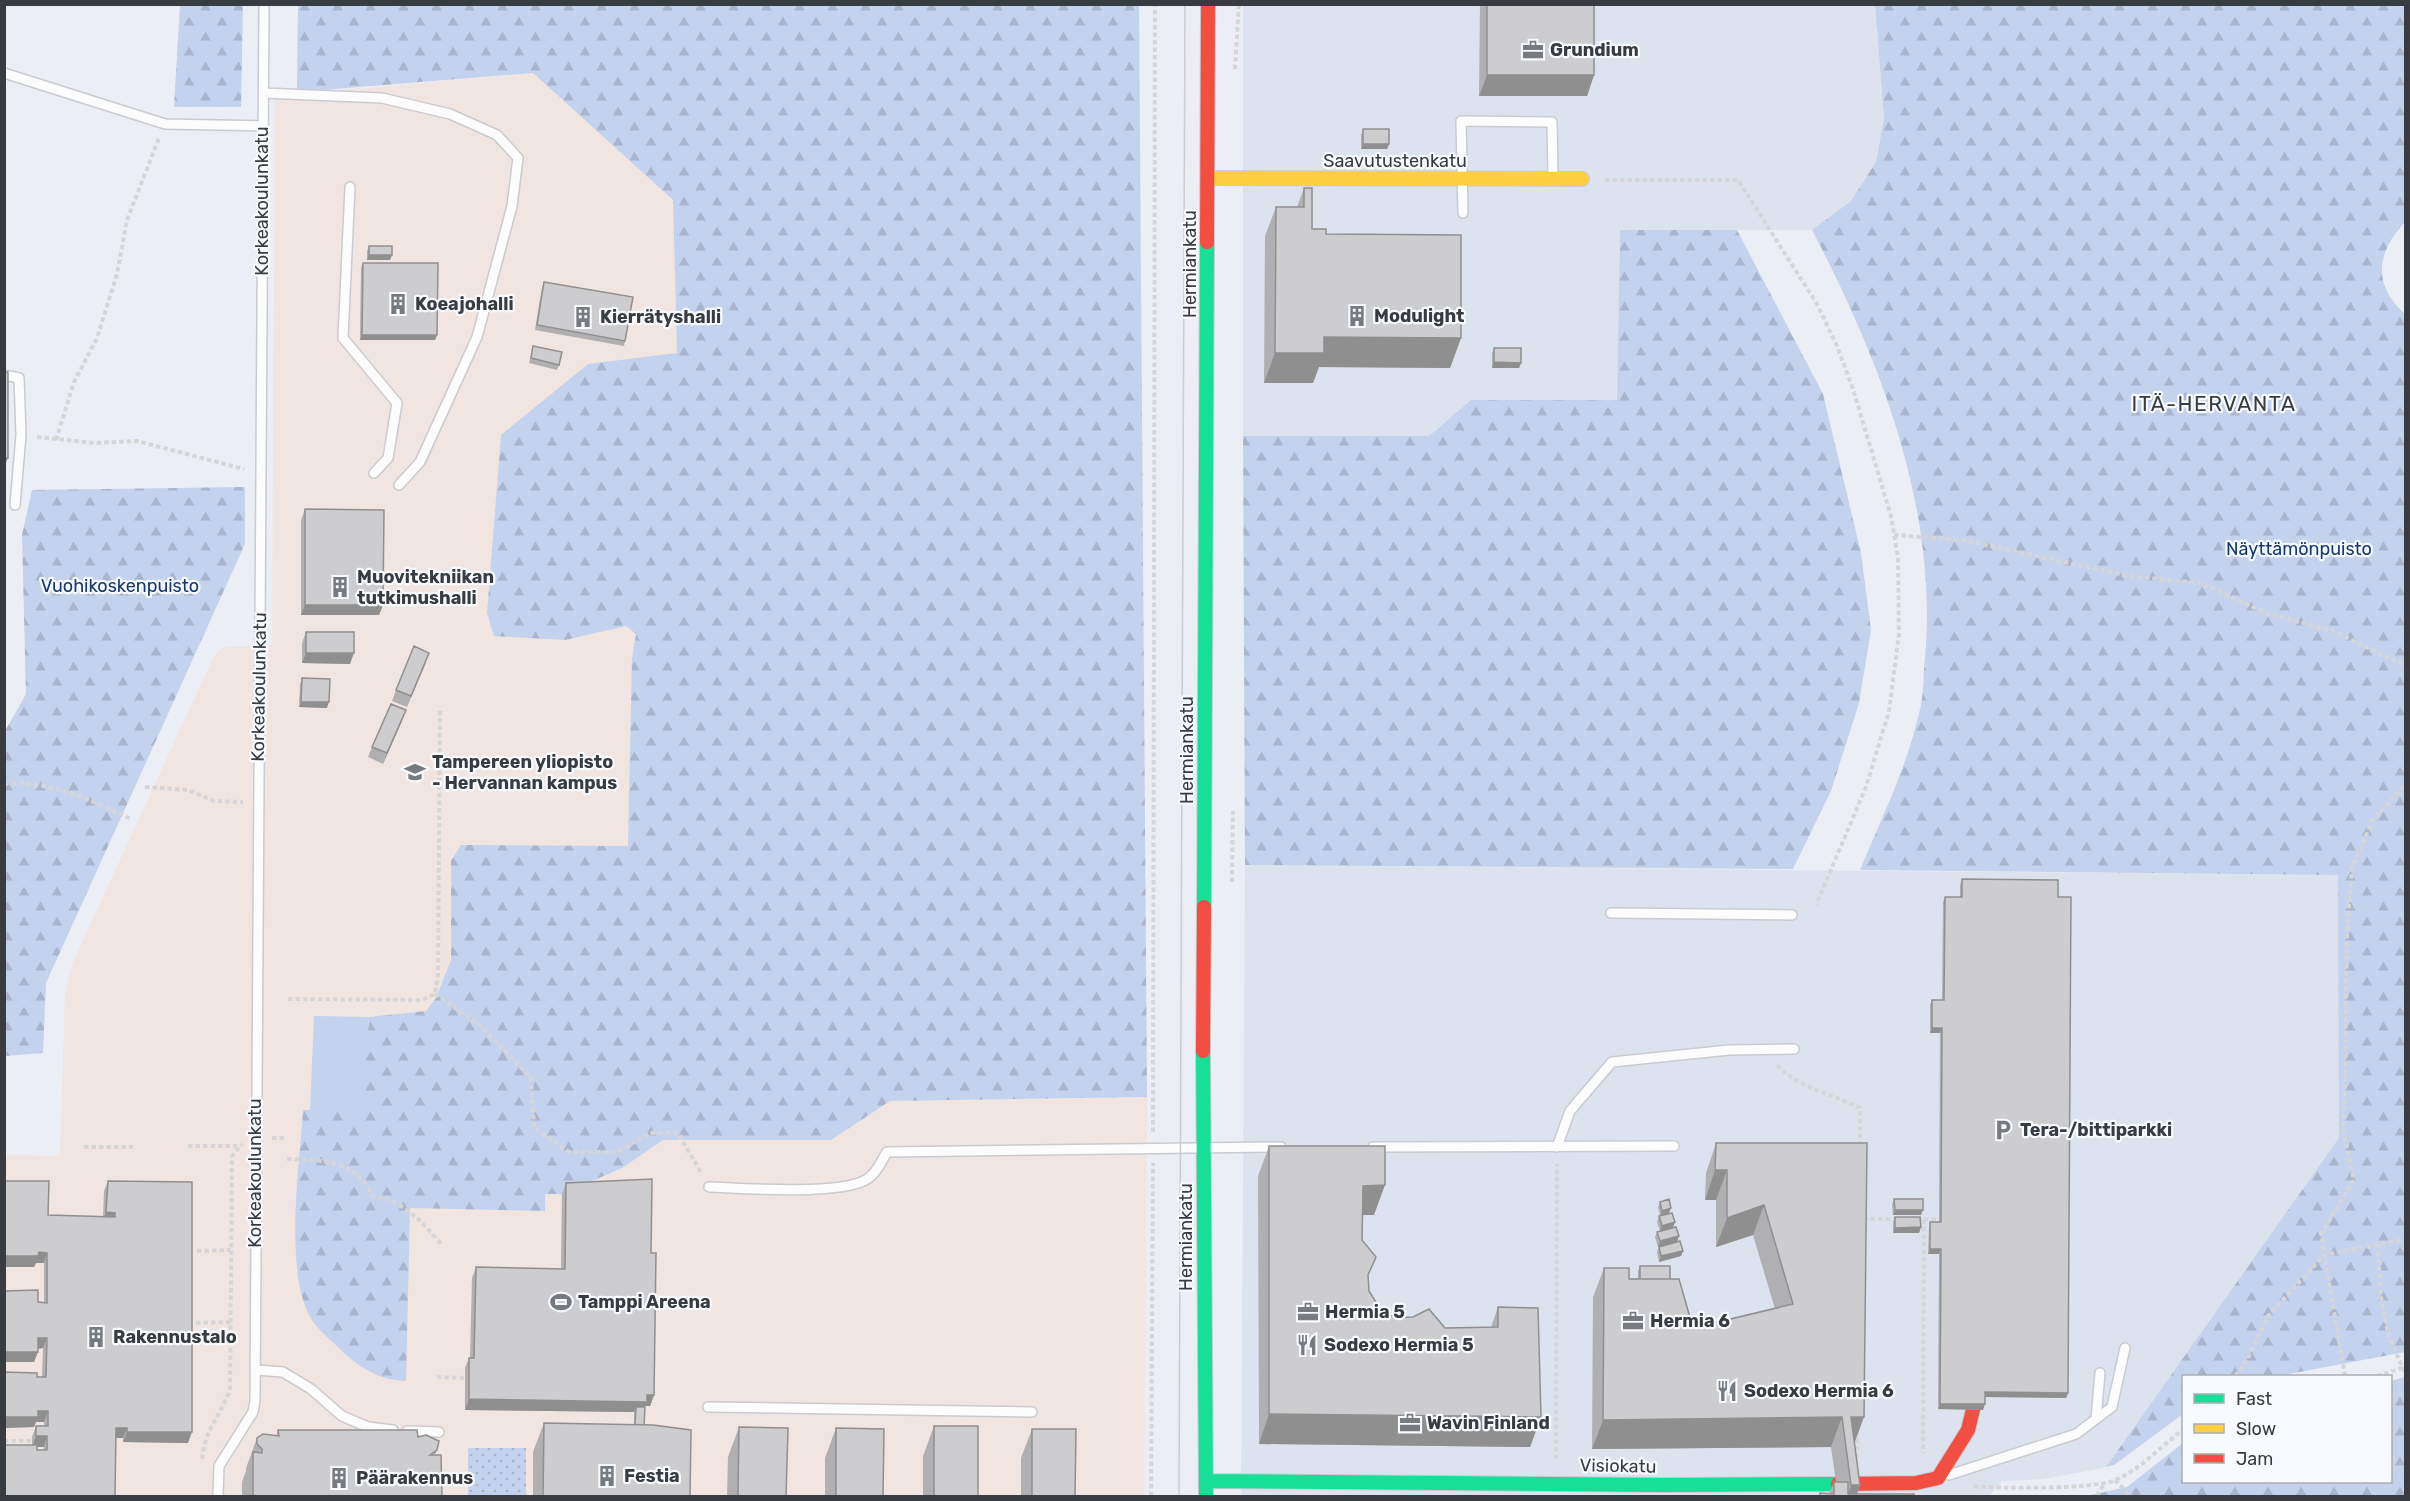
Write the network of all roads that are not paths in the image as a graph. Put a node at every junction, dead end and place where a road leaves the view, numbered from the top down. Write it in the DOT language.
graph roads {
  1 [pos="264,4"];
  2 [pos="1208,4"];
  3 [pos="4,73"];
  4 [pos="263,93"];
  5 [pos="262,126"];
  6 [pos="1208,178"];
  7 [pos="1462,179"];
  8 [pos="1553,179"];
  9 [pos="1582,179"];
  10 [pos="350,187"];
  11 [pos="1463,213"];
  12 [pos="4,375"];
  13 [pos="374,473"];
  14 [pos="399,485"];
  15 [pos="15,505"];
  16 [pos="1611,913"];
  17 [pos="1792,915"];
  18 [pos="1794,1049"];
  19 [pos="1674,1146"];
  20 [pos="1203,1147"];
  21 [pos="1289,1147"];
  22 [pos="1359,1147"];
  23 [pos="1557,1147"];
  24 [pos="709,1187"];
  25 [pos="2125,1348"];
  26 [pos="255,1370"];
  27 [pos="2100,1372"];
  28 [pos="1976,1397"];
  29 [pos="708,1407"];
  30 [pos="1032,1412"];
  31 [pos="2096,1419"];
  32 [pos="439,1431"];
  33 [pos="1938,1478"];
  34 [pos="1206,1481"];
  35 [pos="218,1497"];
  36 [pos="1206,1497"];
  1 -- 4 [label="lane, Korkeakoulunkatu"];
  2 -- 6 [label="street, Hermiankatu"];
  3 -- 5 [label="lane"];
  4 -- 5 [label="lane, Korkeakoulunkatu"];
  4 -- 14 [label="lane"];
  5 -- 26 [label="lane, Korkeakoulunkatu"];
  6 -- 7 [label="street, Saavutustenkatu"];
  6 -- 20 [label="street, Hermiankatu"];
  7 -- 8 [label="street, Saavutustenkatu"];
  7 -- 8 [label="lane"];
  7 -- 11 [label="lane"];
  8 -- 9 [label="street, Saavutustenkatu"];
  10 -- 13 [label="lane"];
  12 -- 15 [label="lane"];
  16 -- 17 [label="lane"];
  18 -- 23 [label="lane"];
  19 -- 23 [label="lane"];
  20 -- 21 [label="lane"];
  20 -- 24 [label="lane"];
  20 -- 34 [label="street, Hermiankatu"];
  22 -- 23 [label="lane"];
  25 -- 31 [label="lane"];
  26 -- 32 [label="lane"];
  26 -- 35 [label="lane, Korkeakoulunkatu"];
  27 -- 31 [label="lane"];
  28 -- 33 [label="street"];
  29 -- 30 [label="lane"];
  31 -- 33 [label="lane"];
  33 -- 34 [label="street, Visiokatu"];
  34 -- 36 [label="street, Hermiankatu"];
}
